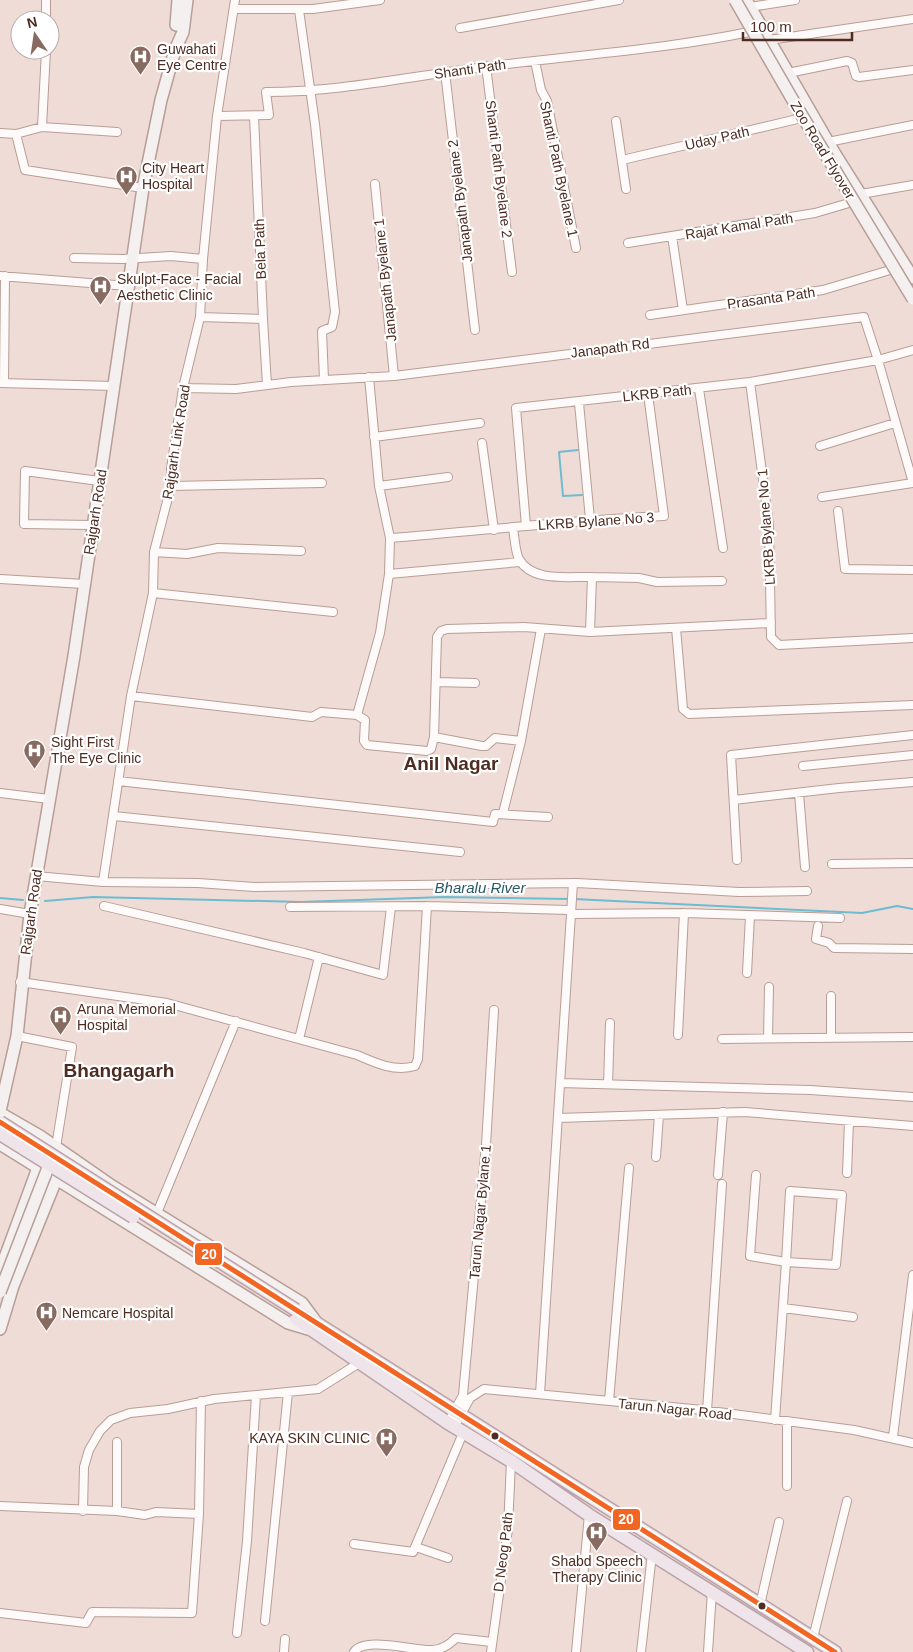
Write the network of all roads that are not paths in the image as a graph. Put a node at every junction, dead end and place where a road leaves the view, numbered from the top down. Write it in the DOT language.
graph roads {
  1 [pos="178,0"];
  2 [pos="187,0"];
  3 [pos="235,0"];
  4 [pos="380,0"];
  5 [pos="619,0"];
  6 [pos="730,0"];
  7 [pos="735,0"];
  8 [pos="795,0"];
  9 [pos="746,2"];
  10 [pos="235,9"];
  11 [pos="300,10"];
  12 [pos="913,19"];
  13 [pos="460,28"];
  14 [pos="749,32"];
  15 [pos="769,40"];
  16 [pos="175,50"];
  17 [pos="45,60"];
  18 [pos="534,61"];
  19 [pos="486,66"];
  20 [pos="913,70"];
  21 [pos="445,72"];
  22 [pos="788,73"];
  23 [pos="310,92"];
  24 [pos="217,116"];
  25 [pos="254,116"];
  26 [pos="813,116"];
  27 [pos="798,119"];
  28 [pos="616,121"];
  29 [pos="913,125"];
  30 [pos="42,127"];
  31 [pos="117,132"];
  32 [pos="0,133"];
  33 [pos="16,134"];
  34 [pos="828,142"];
  35 [pos="622,160"];
  36 [pos="375,184"];
  37 [pos="913,185"];
  38 [pos="143,188"];
  39 [pos="626,189"];
  40 [pos="861,194"];
  41 [pos="849,203"];
  42 [pos="672,236"];
  43 [pos="628,244"];
  44 [pos="576,248"];
  45 [pos="134,257"];
  46 [pos="74,258"];
  47 [pos="203,259"];
  48 [pos="890,270"];
  49 [pos="512,272"];
  50 [pos="2,276"];
  51 [pos="913,278"];
  52 [pos="128,286"];
  53 [pos="913,286"];
  54 [pos="913,299"];
  55 [pos="913,307"];
  56 [pos="683,310"];
  57 [pos="650,315"];
  58 [pos="200,317"];
  59 [pos="263,318"];
  60 [pos="475,330"];
  61 [pos="913,350"];
  62 [pos="878,360"];
  63 [pos="394,376"];
  64 [pos="369,377"];
  65 [pos="324,380"];
  66 [pos="750,382"];
  67 [pos="2,383"];
  68 [pos="114,386"];
  69 [pos="266,386"];
  70 [pos="184,388"];
  71 [pos="699,389"];
  72 [pos="648,394"];
  73 [pos="579,403"];
  74 [pos="480,423"];
  75 [pos="895,424"];
  76 [pos="374,437"];
  77 [pos="482,443"];
  78 [pos="820,446"];
  79 [pos="448,477"];
  80 [pos="99,481"];
  81 [pos="322,483"];
  82 [pos="913,483"];
  83 [pos="171,486"];
  84 [pos="379,486"];
  85 [pos="822,497"];
  86 [pos="838,512"];
  87 [pos="590,519"];
  88 [pos="92,525"];
  89 [pos="526,526"];
  90 [pos="513,529"];
  91 [pos="494,530"];
  92 [pos="390,538"];
  93 [pos="723,548"];
  94 [pos="301,551"];
  95 [pos="154,552"];
  96 [pos="520,562"];
  97 [pos="913,570"];
  98 [pos="389,574"];
  99 [pos="592,577"];
  100 [pos="0,579"];
  101 [pos="722,581"];
  102 [pos="84,584"];
  103 [pos="153,593"];
  104 [pos="333,612"];
  105 [pos="771,623"];
  106 [pos="676,628"];
  107 [pos="541,629"];
  108 [pos="590,632"];
  109 [pos="913,638"];
  110 [pos="436,682"];
  111 [pos="475,683"];
  112 [pos="131,696"];
  113 [pos="913,705"];
  114 [pos="358,715"];
  115 [pos="913,735"];
  116 [pos="434,737"];
  117 [pos="521,741"];
  118 [pos="913,755"];
  119 [pos="803,766"];
  120 [pos="118,781"];
  121 [pos="913,782"];
  122 [pos="799,792"];
  123 [pos="0,793"];
  124 [pos="48,799"];
  125 [pos="734,800"];
  126 [pos="503,814"];
  127 [pos="114,816"];
  128 [pos="548,817"];
  129 [pos="460,852"];
  130 [pos="737,860"];
  131 [pos="913,863"];
  132 [pos="832,864"];
  133 [pos="806,867"];
  134 [pos="36,876"];
  135 [pos="103,882"];
  136 [pos="573,883"];
  137 [pos="807,891"];
  138 [pos="104,906"];
  139 [pos="427,906"];
  140 [pos="290,907"];
  141 [pos="391,907"];
  142 [pos="0,909"];
  143 [pos="684,913"];
  144 [pos="30,914"];
  145 [pos="572,914"];
  146 [pos="750,916"];
  147 [pos="840,918"];
  148 [pos="818,926"];
  149 [pos="913,949"];
  150 [pos="319,957"];
  151 [pos="747,973"];
  152 [pos="22,980"];
  153 [pos="769,988"];
  154 [pos="831,996"];
  155 [pos="494,1010"];
  156 [pos="236,1021"];
  157 [pos="610,1023"];
  158 [pos="678,1035"];
  159 [pos="17,1036"];
  160 [pos="913,1037"];
  161 [pos="722,1038"];
  162 [pos="768,1038"];
  163 [pos="831,1038"];
  164 [pos="299,1039"];
  165 [pos="560,1082"];
  166 [pos="608,1084"];
  167 [pos="0,1087"];
  168 [pos="913,1097"];
  169 [pos="0,1112"];
  170 [pos="723,1112"];
  171 [pos="659,1114"];
  172 [pos="558,1118"];
  173 [pos="848,1121"];
  174 [pos="0,1122"];
  175 [pos="913,1126"];
  176 [pos="0,1134"];
  177 [pos="0,1144"];
  178 [pos="56,1147"];
  179 [pos="656,1157"];
  180 [pos="44,1166"];
  181 [pos="86,1167"];
  182 [pos="629,1168"];
  183 [pos="847,1173"];
  184 [pos="718,1175"];
  185 [pos="756,1175"];
  186 [pos="56,1180"];
  187 [pos="722,1184"];
  188 [pos="74,1190"];
  189 [pos="157,1213"];
  190 [pos="786,1262"];
  191 [pos="0,1272"];
  192 [pos="913,1275"];
  193 [pos="0,1292"];
  194 [pos="783,1308"];
  195 [pos="295,1314"];
  196 [pos="853,1317"];
  197 [pos="314,1326"];
  198 [pos="0,1329"];
  199 [pos="359,1363"];
  200 [pos="288,1392"];
  201 [pos="540,1394"];
  202 [pos="256,1395"];
  203 [pos="201,1401"];
  204 [pos="609,1401"];
  205 [pos="707,1411"];
  206 [pos="458,1413"];
  207 [pos="775,1420"];
  208 [pos="787,1421"];
  209 [pos="455,1428"];
  210 [pos="893,1437"];
  211 [pos="118,1442"];
  212 [pos="913,1443"];
  213 [pos="511,1461"];
  214 [pos="787,1486"];
  215 [pos="847,1501"];
  216 [pos="0,1506"];
  217 [pos="83,1511"];
  218 [pos="118,1511"];
  219 [pos="199,1514"];
  220 [pos="589,1515"];
  221 [pos="779,1522"];
  222 [pos="354,1544"];
  223 [pos="416,1547"];
  224 [pos="652,1554"];
  225 [pos="448,1558"];
  226 [pos="712,1591"];
  227 [pos="760,1605"];
  228 [pos="0,1613"];
  229 [pos="265,1621"];
  230 [pos="237,1633"];
  231 [pos="813,1638"];
  232 [pos="285,1639"];
  233 [pos="492,1642"];
  234 [pos="284,1652"];
  235 [pos="354,1652"];
  236 [pos="491,1652"];
  237 [pos="576,1652"];
  238 [pos="641,1652"];
  239 [pos="708,1652"];
  240 [pos="807,1652"];
  241 [pos="835,1652"];
  1 -- 16 [label="main road, Rajgarh Road"];
  2 -- 16 [label="main road, Rajgarh Road"];
  3 -- 10 [label="street, Rajgarh Link Road"];
  4 -- 11 [label="street"];
  5 -- 13 [label="street"];
  6 -- 14 [label="main road"];
  7 -- 54 [label="main road, Zoo Road Flyover, bridge"];
  8 -- 9 [label="street"];
  9 -- 15 [label="main road"];
  9 -- 53 [label="main road, Zoo Road Flyover"];
  10 -- 11 [label="street"];
  10 -- 24 [label="street, Rajgarh Link Road"];
  11 -- 23 [label="street"];
  12 -- 15 [label="street"];
  14 -- 18 [label="street, Shanti Path"];
  14 -- 27 [label="main road"];
  15 -- 22 [label="main road"];
  16 -- 38 [label="main road, Rajgarh Road"];
  17 -- 30 [label="street"];
  18 -- 19 [label="street, Shanti Path"];
  18 -- 44 [label="street, Shanti Path Byelane 1"];
  19 -- 21 [label="street, Shanti Path"];
  19 -- 49 [label="street, Shanti Path Byelane 2"];
  20 -- 22 [label="street"];
  21 -- 23 [label="street, Shanti Path"];
  21 -- 60 [label="street, Janapath Byelane 2"];
  22 -- 26 [label="main road"];
  23 -- 25 [label="street, Shanti Path"];
  23 -- 65 [label="street"];
  24 -- 25 [label="street"];
  24 -- 47 [label="street, Rajgarh Link Road"];
  25 -- 59 [label="street, Bela Path"];
  26 -- 27 [label="street, Uday Path"];
  26 -- 34 [label="main road"];
  27 -- 35 [label="street, Uday Path"];
  27 -- 41 [label="main road"];
  28 -- 35 [label="street"];
  29 -- 34 [label="street"];
  30 -- 31 [label="street"];
  30 -- 33 [label="street"];
  32 -- 33 [label="street"];
  33 -- 38 [label="street"];
  34 -- 40 [label="main road"];
  35 -- 39 [label="street"];
  36 -- 63 [label="street, Janapath Byelane 1"];
  37 -- 40 [label="street"];
  38 -- 45 [label="main road, Rajgarh Road"];
  40 -- 51 [label="main road"];
  41 -- 42 [label="street, Rajat Kamal Path"];
  41 -- 48 [label="main road"];
  42 -- 43 [label="street, Rajat Kamal Path"];
  42 -- 56 [label="street"];
  45 -- 46 [label="street"];
  45 -- 47 [label="street"];
  45 -- 52 [label="main road, Rajgarh Road"];
  47 -- 58 [label="street, Rajgarh Link Road"];
  48 -- 55 [label="main road"];
  48 -- 56 [label="street, Prasanta Path"];
  50 -- 52 [label="street"];
  50 -- 67 [label="street"];
  52 -- 68 [label="main road, Rajgarh Road"];
  56 -- 57 [label="street, Prasanta Path"];
  58 -- 59 [label="street"];
  58 -- 70 [label="street, Rajgarh Link Road"];
  59 -- 69 [label="street, Bela Path"];
  61 -- 62 [label="street, LKRB Path"];
  62 -- 63 [label="street, Janapath Rd"];
  62 -- 66 [label="street, LKRB Path"];
  62 -- 75 [label="street, Janapath Rd"];
  63 -- 64 [label="street, Janapath Rd"];
  64 -- 65 [label="street, Janapath Rd"];
  64 -- 76 [label="street"];
  65 -- 69 [label="street, Janapath Rd"];
  66 -- 71 [label="street, LKRB Path"];
  66 -- 105 [label="street, LKRB Bylane No 1"];
  67 -- 68 [label="street"];
  68 -- 80 [label="main road, Rajgarh Road"];
  69 -- 70 [label="street, Janapath Rd"];
  70 -- 83 [label="street, Rajgarh Link Road"];
  71 -- 72 [label="street, LKRB Path"];
  71 -- 93 [label="street"];
  72 -- 73 [label="street, LKRB Path"];
  72 -- 87 [label="street, LKRB Bylane No 3"];
  73 -- 87 [label="street"];
  73 -- 89 [label="street, LKRB Path"];
  74 -- 76 [label="street"];
  75 -- 78 [label="street"];
  75 -- 82 [label="street, Janapath Rd"];
  76 -- 84 [label="street"];
  77 -- 91 [label="street"];
  79 -- 84 [label="street"];
  80 -- 88 [label="main road, Rajgarh Road"];
  80 -- 88 [label="street"];
  81 -- 83 [label="street"];
  82 -- 85 [label="street"];
  83 -- 95 [label="street, Rajgarh Link Road"];
  84 -- 92 [label="street"];
  86 -- 97 [label="street"];
  87 -- 89 [label="street, LKRB Bylane No 3"];
  88 -- 102 [label="main road, Rajgarh Road"];
  89 -- 90 [label="street, LKRB Bylane No 3"];
  90 -- 91 [label="street, LKRB Bylane No 3"];
  90 -- 96 [label="street"];
  91 -- 92 [label="street, LKRB Bylane No 3"];
  92 -- 98 [label="street"];
  94 -- 95 [label="street"];
  95 -- 103 [label="street, Rajgarh Link Road"];
  96 -- 98 [label="street"];
  96 -- 99 [label="street"];
  98 -- 114 [label="street"];
  99 -- 101 [label="street"];
  99 -- 108 [label="street"];
  100 -- 102 [label="street"];
  102 -- 124 [label="main road, Rajgarh Road"];
  103 -- 104 [label="street"];
  103 -- 112 [label="street, Rajgarh Link Road"];
  105 -- 106 [label="street"];
  105 -- 109 [label="street, LKRB Bylane No 1"];
  106 -- 108 [label="street"];
  106 -- 113 [label="street"];
  107 -- 108 [label="street"];
  107 -- 110 [label="street"];
  107 -- 117 [label="street"];
  110 -- 111 [label="street"];
  110 -- 116 [label="street"];
  112 -- 114 [label="street"];
  112 -- 120 [label="street, Rajgarh Link Road"];
  114 -- 116 [label="street"];
  115 -- 125 [label="street"];
  116 -- 117 [label="street"];
  117 -- 126 [label="street"];
  118 -- 119 [label="street"];
  120 -- 126 [label="street"];
  120 -- 127 [label="street, Rajgarh Link Road"];
  121 -- 122 [label="street"];
  122 -- 125 [label="street"];
  122 -- 133 [label="street"];
  123 -- 124 [label="street"];
  124 -- 134 [label="main road, Rajgarh Road"];
  125 -- 130 [label="street"];
  126 -- 128 [label="street"];
  127 -- 129 [label="street"];
  127 -- 135 [label="street, Rajgarh Link Road"];
  131 -- 132 [label="street"];
  134 -- 135 [label="street"];
  134 -- 144 [label="main road, Rajgarh Road"];
  135 -- 136 [label="street"];
  136 -- 137 [label="street"];
  136 -- 145 [label="street"];
  138 -- 150 [label="street"];
  139 -- 141 [label="street"];
  139 -- 145 [label="street"];
  139 -- 164 [label="street"];
  140 -- 141 [label="street"];
  141 -- 150 [label="street"];
  142 -- 144 [label="street"];
  143 -- 145 [label="street"];
  143 -- 146 [label="street"];
  143 -- 158 [label="street"];
  144 -- 152 [label="main road, Rajgarh Road"];
  145 -- 165 [label="street"];
  146 -- 147 [label="street"];
  146 -- 151 [label="street"];
  148 -- 149 [label="street"];
  150 -- 164 [label="street"];
  152 -- 156 [label="street"];
  152 -- 159 [label="main road, Rajgarh Road"];
  152 -- 167 [label="main road, Rajgarh Road"];
  153 -- 162 [label="street"];
  154 -- 163 [label="street"];
  155 -- 206 [label="street, Tarun Nagar Bylane 1"];
  156 -- 164 [label="street"];
  156 -- 189 [label="street"];
  157 -- 166 [label="street"];
  159 -- 169 [label="main road, Rajgarh Road"];
  159 -- 178 [label="street"];
  160 -- 163 [label="street"];
  161 -- 162 [label="street"];
  162 -- 163 [label="street"];
  165 -- 166 [label="street"];
  165 -- 172 [label="street"];
  166 -- 168 [label="street"];
  169 -- 178 [label="main road"];
  170 -- 171 [label="street"];
  170 -- 173 [label="street"];
  170 -- 184 [label="street"];
  171 -- 172 [label="street"];
  171 -- 179 [label="street"];
  172 -- 201 [label="street"];
  173 -- 175 [label="street"];
  173 -- 183 [label="street"];
  174 -- 195 [label="main road, bridge"];
  176 -- 180 [label="main road, bridge"];
  177 -- 180 [label="main road"];
  178 -- 181 [label="main road"];
  180 -- 186 [label="main road"];
  180 -- 191 [label="main road"];
  180 -- 193 [label="main road, bridge"];
  180 -- 195 [label="main road, bridge"];
  181 -- 188 [label="main road"];
  181 -- 189 [label="main road"];
  182 -- 204 [label="street"];
  185 -- 190 [label="street"];
  186 -- 188 [label="main road"];
  186 -- 198 [label="main road"];
  187 -- 205 [label="street"];
  188 -- 197 [label="main road"];
  189 -- 197 [label="main road"];
  190 -- 190 [label="street"];
  190 -- 194 [label="street"];
  192 -- 210 [label="street"];
  194 -- 196 [label="street"];
  194 -- 207 [label="street"];
  195 -- 197 [label="main road"];
  197 -- 199 [label="main road"];
  197 -- 206 [label="main road"];
  199 -- 200 [label="street"];
  199 -- 209 [label="main road"];
  200 -- 202 [label="street"];
  200 -- 229 [label="street"];
  201 -- 204 [label="street, Tarun Nagar Road"];
  201 -- 206 [label="street, Tarun Nagar Road"];
  202 -- 203 [label="street"];
  202 -- 230 [label="street"];
  203 -- 217 [label="street"];
  203 -- 219 [label="street"];
  204 -- 205 [label="street, Tarun Nagar Road"];
  205 -- 207 [label="street, Tarun Nagar Road"];
  206 -- 209 [label="street, Tarun Nagar Road"];
  206 -- 227 [label="main road"];
  207 -- 208 [label="street, Tarun Nagar Road"];
  208 -- 210 [label="street, Tarun Nagar Road"];
  208 -- 214 [label="street"];
  209 -- 213 [label="main road"];
  209 -- 223 [label="street, Tarun Nagar Road"];
  210 -- 212 [label="street, Tarun Nagar Road"];
  211 -- 218 [label="street"];
  213 -- 220 [label="main road"];
  213 -- 233 [label="street, D Neog Path"];
  215 -- 231 [label="street"];
  216 -- 217 [label="street"];
  217 -- 218 [label="street"];
  218 -- 219 [label="street"];
  219 -- 228 [label="street"];
  220 -- 224 [label="main road"];
  220 -- 237 [label="street"];
  221 -- 227 [label="street"];
  222 -- 223 [label="street"];
  223 -- 225 [label="street"];
  224 -- 226 [label="main road"];
  224 -- 238 [label="street"];
  226 -- 239 [label="street"];
  226 -- 240 [label="main road"];
  227 -- 231 [label="main road"];
  231 -- 241 [label="main road"];
  232 -- 234 [label="street"];
  233 -- 235 [label="street"];
  233 -- 236 [label="street, D Neog Path"];
}
